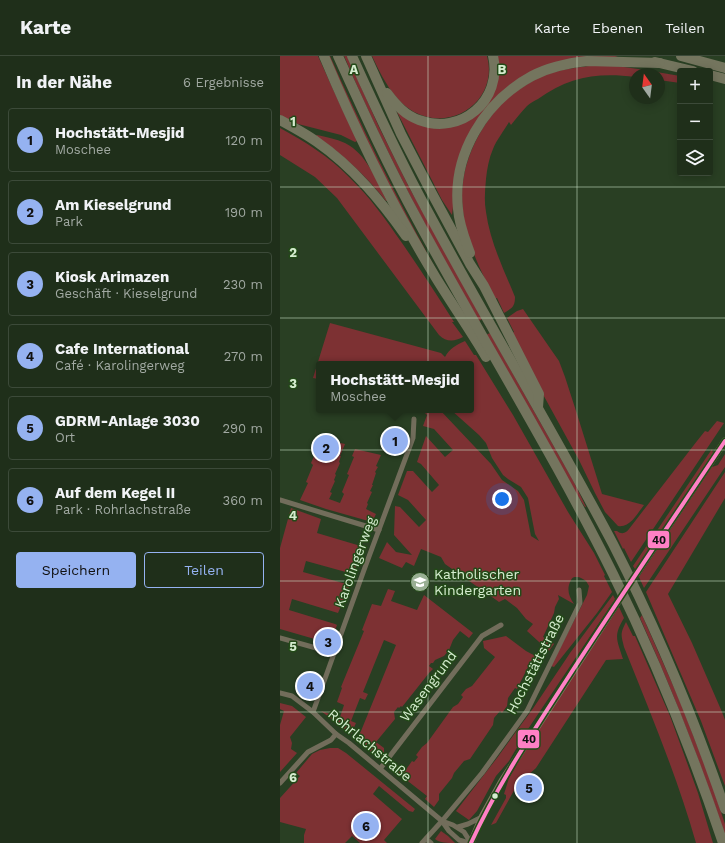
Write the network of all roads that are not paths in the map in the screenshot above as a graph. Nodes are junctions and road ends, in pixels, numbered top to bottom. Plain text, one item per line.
1 (324, 56) edge
2 (338, 56) edge
3 (352, 56) edge
4 (366, 56) edge
5 (493, 56) edge
6 (634, 56) edge
7 (682, 56) edge
8 (660, 63) junction
9 (680, 68) edge
10 (725, 68) edge
11 (374, 76) junction
12 (713, 76) edge
13 (725, 79) edge
14 (280, 120) edge
15 (436, 278) junction
16 (484, 286) junction
17 (471, 326) junction
18 (538, 407) junction
19 (414, 419) dead end
20 (725, 441) edge
21 (280, 500) edge
22 (379, 530) junction
23 (637, 573) tunnel mouth
24 (579, 590) dead end
25 (617, 603) tunnel mouth
26 (500, 625) dead end
27 (280, 638) edge
28 (334, 653) junction
29 (280, 693) edge
30 (313, 712) junction
31 (336, 734) junction
32 (380, 769) junction
33 (280, 783) edge
34 (725, 809) edge
35 (482, 817) junction
36 (442, 821) junction
37 (458, 827) junction
38 (424, 841) edge
39 (431, 843) edge
40 (470, 843) edge
41 (723, 843) edge

1 - 15 highway
2 - 17 highway
3 - 18 highway
4 - 11 highway
5 - 11 highway
6 - 8 highway
7 - 10 highway
8 - 9 highway
8 - 16 highway
11 - 16 highway
12 - 13 highway
14 - 15 highway
15 - 17 highway
16 - 18 highway
17 - 41 highway
18 - 34 highway
19 - 22 street, Karolingerweg
20 - 23 main road
21 - 22 street
22 - 28 street, Karolingerweg
24 - 36 street, Hochstättstraße
25 - 35 main road
26 - 32 street, Wasengrund
27 - 28 street
28 - 30 street, Karolingerweg
29 - 30 street, Rohrlachstraße
30 - 31 street, Rohrlachstraße
31 - 32 street, Rohrlachstraße
31 - 33 street
32 - 36 street, Rohrlachstraße
35 - 37 street
35 - 40 main road
36 - 37 street, Rohrlachstraße
36 - 38 street, Hochstättstraße
36 - 40 street, Rohrlachstraße
37 - 40 street
38 - 39 street

